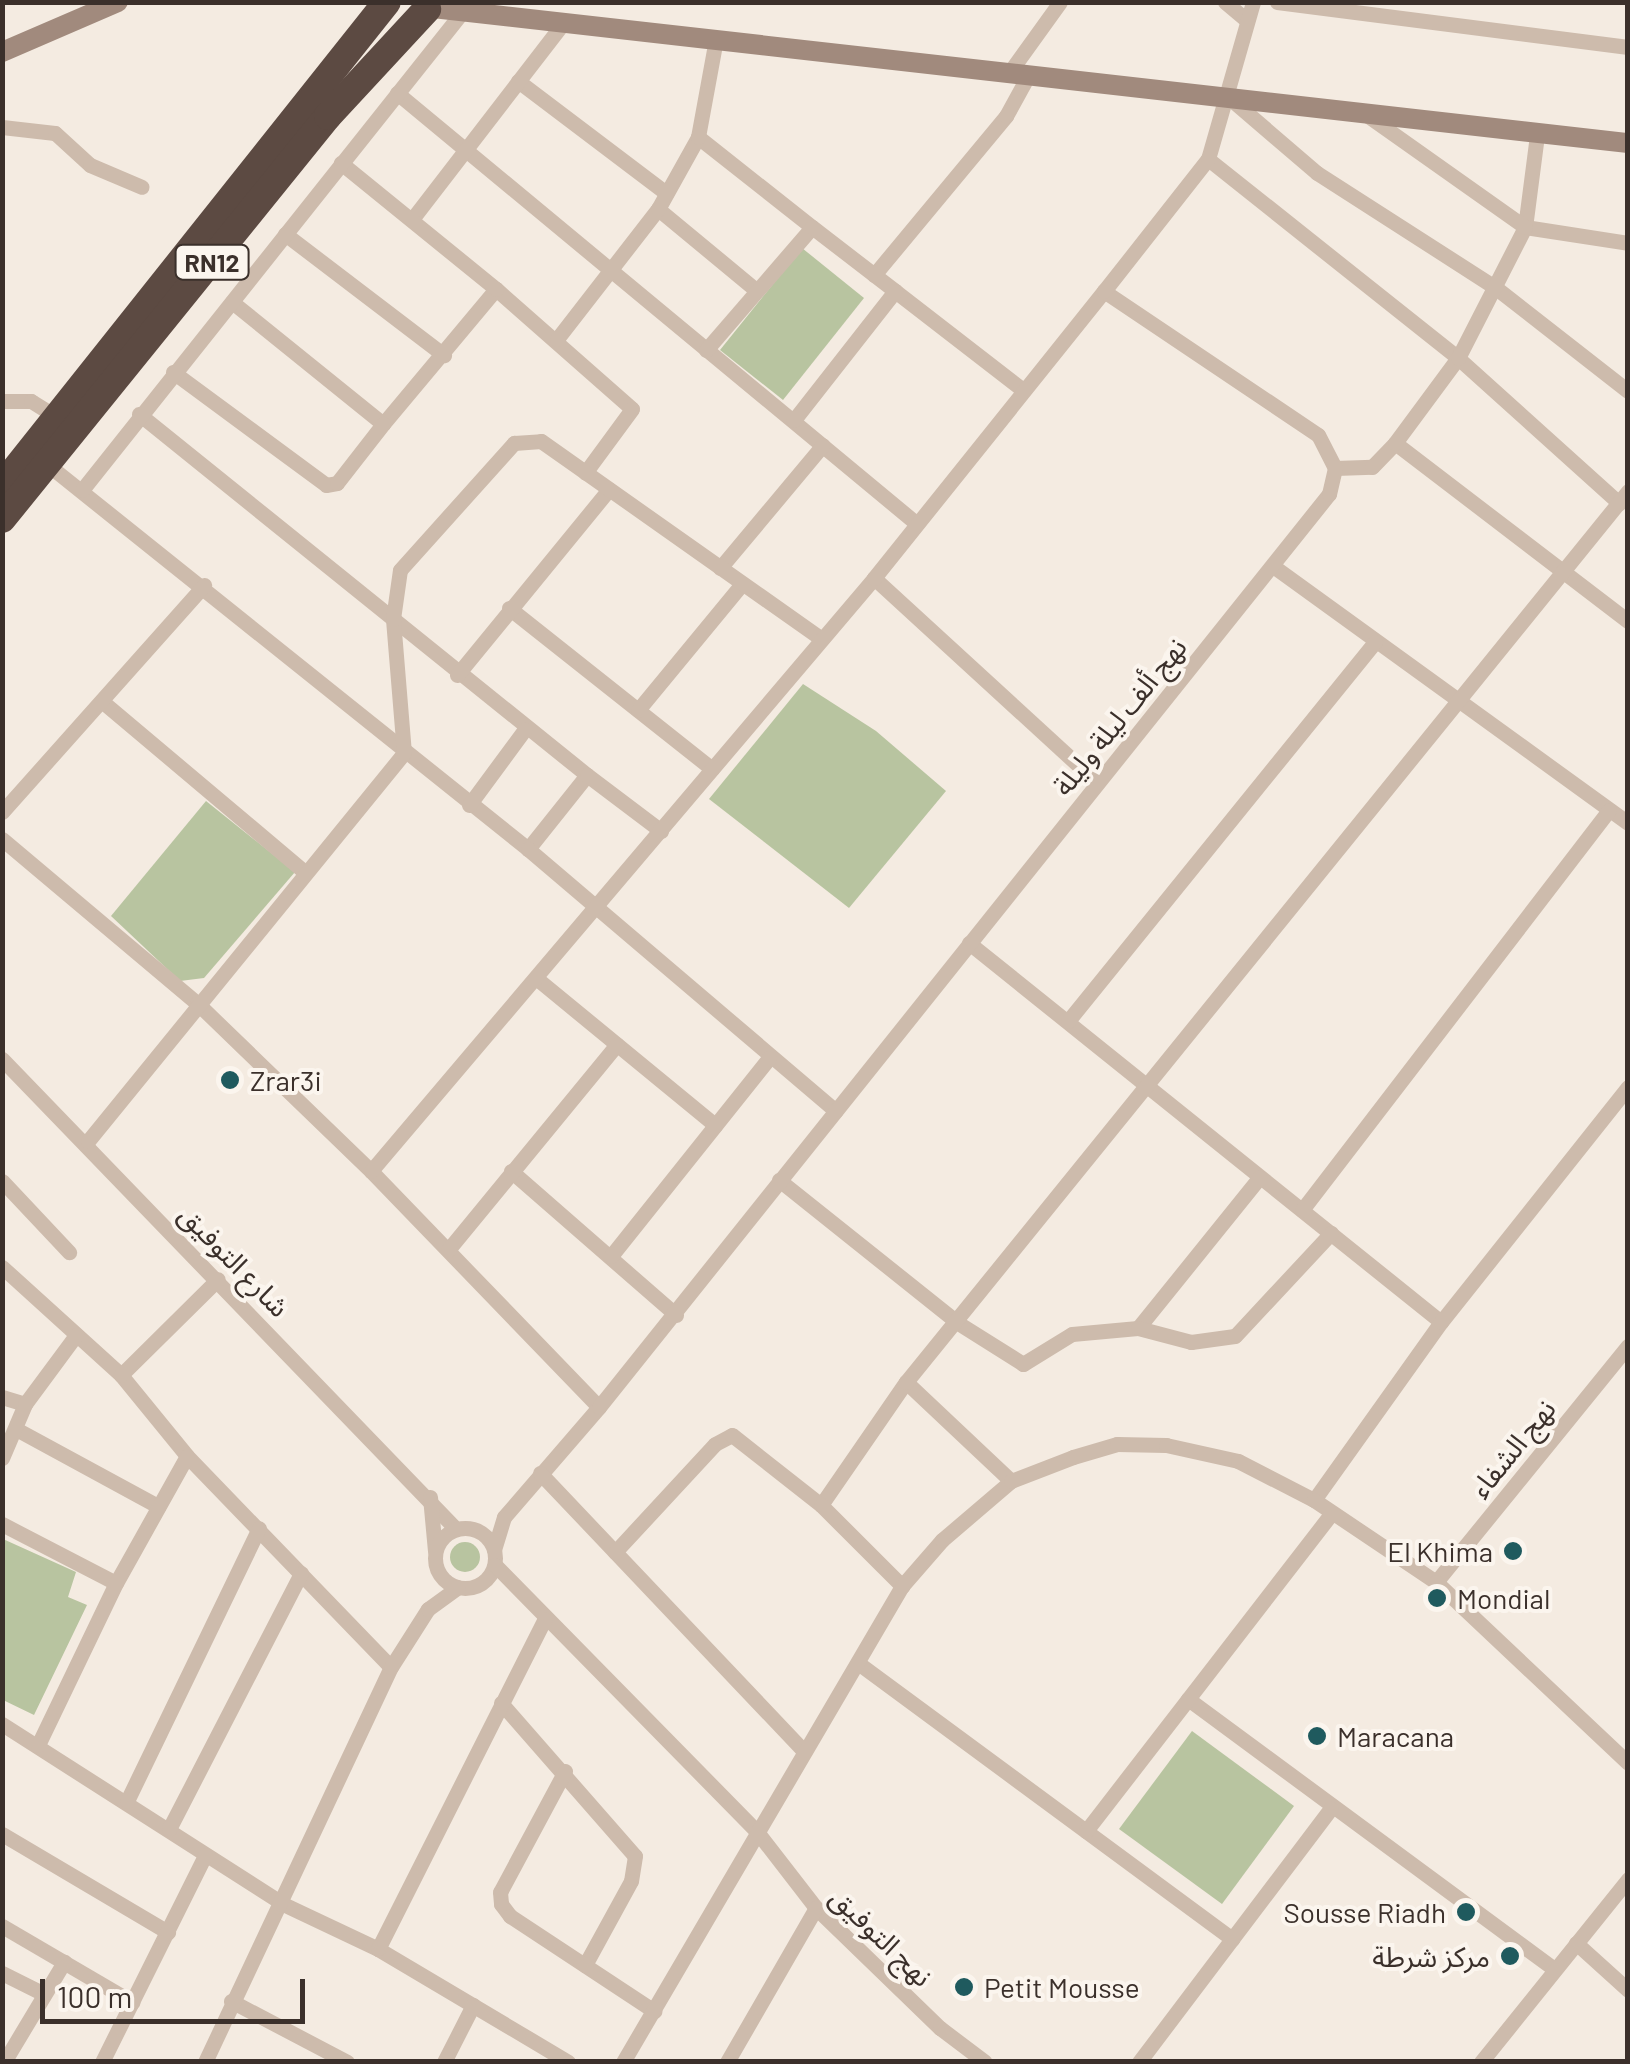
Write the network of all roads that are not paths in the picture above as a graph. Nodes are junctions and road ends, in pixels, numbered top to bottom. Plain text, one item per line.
1 (118, 2) edge
2 (387, 2) edge
3 (485, 2) edge
4 (1060, 2) edge
5 (1226, 2) edge
6 (1252, 2) edge
7 (1277, 2) edge
8 (434, 7) edge
9 (510, 14) junction
10 (1245, 19) junction
11 (564, 22) junction
12 (716, 39) junction
13 (1628, 47) edge
14 (2, 52) edge
15 (1019, 74) junction
16 (518, 81) junction
17 (397, 92) junction
18 (1223, 92) junction
19 (1368, 116) junction
20 (4, 132) edge
21 (1537, 135) junction
22 (698, 137) junction
23 (1628, 143) edge
24 (464, 148) junction
25 (1208, 158) junction
26 (341, 163) junction
27 (142, 188) dead end
28 (666, 193) junction
29 (658, 210) junction
30 (414, 218) junction
31 (1525, 226) junction
32 (812, 227) junction
33 (285, 234) junction
34 (1628, 243) edge
35 (610, 268) junction
36 (874, 274) junction
37 (1496, 288) junction
38 (496, 289) junction
39 (756, 290) junction
40 (895, 290) junction
41 (1104, 291) junction
42 (232, 302) junction
43 (557, 339) junction
44 (706, 350) junction
45 (444, 355) junction
46 (1458, 358) junction
47 (173, 372) junction
48 (1022, 390) junction
49 (1628, 391) edge
50 (2, 401) edge
51 (140, 414) junction
52 (58, 418) junction
53 (794, 420) junction
54 (383, 424) junction
55 (1395, 443) junction
56 (824, 445) junction
57 (47, 464) junction
58 (1335, 468) junction
59 (585, 473) junction
60 (2, 486) edge
61 (609, 489) junction
62 (82, 490) junction
63 (1623, 497) edge
64 (2, 519) edge
65 (917, 524) junction
66 (1273, 566) junction
67 (720, 568) junction
68 (1562, 577) junction
69 (874, 578) junction
70 (204, 584) junction
71 (742, 584) junction
72 (508, 608) junction
73 (393, 618) junction
74 (1628, 621) edge
75 (820, 638) junction
76 (1376, 642) junction
77 (458, 675) junction
78 (1458, 699) junction
79 (104, 703) junction
80 (638, 710) junction
81 (525, 730) junction
82 (404, 754) junction
83 (712, 769) junction
84 (587, 775) junction
85 (1097, 782) junction
86 (469, 805) junction
87 (1609, 810) junction
88 (2, 812) edge
89 (1628, 823) edge
90 (661, 831) junction
91 (2, 838) edge
92 (528, 850) junction
93 (305, 872) junction
94 (596, 910) junction
95 (969, 943) junction
96 (536, 978) junction
97 (196, 1003) junction
98 (1068, 1021) junction
99 (617, 1044) junction
100 (769, 1058) junction
101 (2, 1059) edge
102 (1628, 1087) edge
103 (1150, 1089) junction
104 (836, 1112) junction
105 (716, 1125) junction
106 (88, 1141) junction
107 (371, 1171) junction
108 (511, 1171) junction
109 (1259, 1178) junction
110 (779, 1180) junction
111 (2, 1181) edge
112 (1302, 1210) junction
113 (1331, 1234) junction
114 (448, 1250) junction
115 (70, 1252) dead end
116 (611, 1256) junction
117 (2, 1267) edge
118 (218, 1279) junction
119 (676, 1315) junction
120 (1441, 1322) junction
121 (958, 1323) junction
122 (1138, 1328) junction
123 (76, 1335) junction
124 (1628, 1346) edge
125 (121, 1375) junction
126 (906, 1382) junction
127 (2, 1397) edge
128 (25, 1404) junction
129 (599, 1407) junction
130 (16, 1429) junction
131 (187, 1456) junction
132 (2, 1458) edge
133 (540, 1473) junction
134 (1011, 1481) junction
135 (430, 1497) junction
136 (1314, 1500) junction
137 (821, 1505) junction
138 (158, 1506) junction
139 (1332, 1513) junction
140 (504, 1517) junction
141 (2, 1524) edge
142 (259, 1528) junction
143 (464, 1529) junction
144 (615, 1552) junction
145 (494, 1557) junction
146 (436, 1559) junction
147 (300, 1573) junction
148 (116, 1582) junction
149 (1436, 1582) junction
150 (902, 1586) junction
151 (466, 1587) junction
152 (516, 1592) junction
153 (428, 1609) junction
154 (544, 1620) junction
155 (858, 1662) junction
156 (391, 1667) junction
157 (1188, 1699) junction
158 (501, 1703) junction
159 (2, 1724) edge
160 (38, 1745) junction
161 (802, 1750) junction
162 (1628, 1763) edge
163 (565, 1771) junction
164 (126, 1801) junction
165 (1331, 1808) junction
166 (168, 1829) junction
167 (1086, 1832) junction
168 (758, 1833) junction
169 (2, 1834) edge
170 (205, 1855) junction
171 (1628, 1879) edge
172 (283, 1904) junction
173 (816, 1908) junction
174 (2, 1926) edge
175 (168, 1932) junction
176 (1232, 1939) junction
177 (1576, 1943) junction
178 (378, 1949) junction
179 (64, 1962) junction
180 (585, 1965) junction
181 (1554, 1969) junction
182 (2, 1973) edge
183 (1628, 1990) edge
184 (44, 1994) junction
185 (231, 2000) junction
186 (132, 2002) junction
187 (473, 2005) junction
188 (654, 2011) junction
189 (4, 2062) edge
190 (102, 2062) edge
191 (205, 2062) edge
192 (346, 2062) edge
193 (444, 2062) edge
194 (568, 2062) edge
195 (623, 2062) edge
196 (726, 2062) edge
197 (986, 2062) edge
198 (1139, 2062) edge
199 (1481, 2062) edge

1 - 14 street
2 - 52 highway, RN12
3 - 9 street
4 - 15 street
5 - 10 street
6 - 10 street
7 - 13 street
8 - 9 street
8 - 17 street
8 - 57 highway, RN12
9 - 11 street
10 - 18 street
11 - 12 street
11 - 16 street
12 - 15 street
12 - 22 street
15 - 18 street
15 - 36 street
16 - 24 street
16 - 28 street
17 - 24 street
17 - 26 street
18 - 19 street
18 - 25 street
18 - 37 street
19 - 21 street
19 - 31 street
20 - 27 street
21 - 23 street
21 - 31 street
22 - 28 street
22 - 32 street
24 - 30 street
24 - 35 street
25 - 41 street
25 - 46 street
26 - 30 street
26 - 33 street
28 - 29 street
29 - 35 street
29 - 39 street
30 - 38 street
31 - 34 street
31 - 37 street
32 - 36 street
32 - 39 street
33 - 42 street
33 - 45 street
35 - 43 street
35 - 44 street
36 - 40 street
37 - 46 street
37 - 49 street
38 - 43 street
38 - 45 street
39 - 44 street
40 - 48 street
40 - 53 street
41 - 48 street
41 - 58 street
42 - 47 street
42 - 54 street
43 - 59 street
44 - 53 street
45 - 54 street
46 - 55 street
46 - 63 street
47 - 51 street
47 - 54 street
48 - 65 street
50 - 52 street
51 - 62 street
51 - 73 street
52 - 60 highway, RN12
53 - 56 street
55 - 58 street
55 - 68 street
56 - 65 street
56 - 67 street
57 - 62 street
57 - 64 highway, RN12
58 - 66 street, نهج ألف ليلة وليلة
59 - 61 street
59 - 73 street
61 - 67 street
61 - 72 street
62 - 70 street
63 - 68 street
65 - 69 street
66 - 76 street
66 - 85 street, نهج ألف ليلة وليلة
67 - 71 street
68 - 74 street
68 - 78 street
69 - 75 street
69 - 85 street
70 - 79 street
70 - 82 street
71 - 75 street
71 - 80 street
72 - 77 street
72 - 80 street
73 - 77 street
73 - 82 street
75 - 83 street
76 - 78 street
76 - 98 street
77 - 81 street
78 - 87 street
78 - 103 street
79 - 88 street
79 - 93 street
80 - 83 street
81 - 84 street
81 - 86 street
82 - 86 street
82 - 93 street
83 - 90 street
84 - 90 street
84 - 92 street
85 - 95 street, نهج ألف ليلة وليلة
86 - 92 street
87 - 89 street
87 - 112 street
90 - 94 street
91 - 97 street
92 - 94 street
93 - 97 street
94 - 96 street
94 - 100 street
95 - 98 street
95 - 104 street, نهج ألف ليلة وليلة
96 - 99 street
96 - 107 street
97 - 106 street
97 - 107 street
98 - 103 street
99 - 105 street
99 - 108 street
100 - 104 street
100 - 105 street
101 - 106 street, شارع التوفيق
102 - 120 street
103 - 109 street
103 - 121 street
104 - 110 street, نهج ألف ليلة وليلة
105 - 116 street
106 - 118 street, شارع التوفيق
107 - 114 street
108 - 114 street
108 - 116 street
109 - 112 street
109 - 122 street
110 - 119 street, نهج ألف ليلة وليلة
110 - 121 street
111 - 115 street
112 - 113 street
113 - 120 street
113 - 122 street
114 - 129 street
116 - 119 street
117 - 123 street
118 - 125 street
118 - 135 street, شارع التوفيق
119 - 129 street, نهج ألف ليلة وليلة
120 - 136 street
121 - 122 street
121 - 126 street
123 - 125 street
123 - 128 street
124 - 149 street, نهج الشفاء
125 - 131 street
126 - 134 street
126 - 137 street
127 - 128 street
128 - 130 street
129 - 133 street, نهج ألف ليلة وليلة
130 - 132 street
130 - 138 street
131 - 138 street
131 - 142 street
133 - 140 street, نهج ألف ليلة وليلة
133 - 144 street
134 - 136 street
134 - 150 street
135 - 143 street, شارع التوفيق
135 - 146 street
136 - 139 street
137 - 144 street
137 - 150 street
138 - 148 street
139 - 149 street
139 - 157 street
140 - 143 street
140 - 145 street
141 - 148 street
142 - 147 street
142 - 164 street
143 - 145 street, شارع التوفيق
143 - 146 street
144 - 161 street
145 - 151 street
145 - 152 street
146 - 151 street
146 - 153 street
147 - 156 street
147 - 166 street
148 - 160 street
149 - 162 street
150 - 155 street
151 - 152 street
151 - 153 street
152 - 154 street
153 - 156 street
154 - 158 street
154 - 168 street
155 - 161 street
155 - 167 street
156 - 172 street
157 - 165 street
157 - 167 street
158 - 163 street
158 - 178 street
159 - 160 street
160 - 164 street
161 - 168 street
163 - 180 street
163 - 180 street
164 - 166 street
165 - 176 street
165 - 181 street
166 - 170 street
167 - 176 street
168 - 173 street, نهج التوفيق
168 - 188 street
169 - 175 street
170 - 172 street
170 - 175 street
171 - 177 street
172 - 178 street
172 - 185 street
173 - 196 street
173 - 197 street, نهج التوفيق
174 - 179 street
175 - 186 street
176 - 198 street
177 - 181 street
177 - 183 street
178 - 187 street
179 - 184 street
179 - 186 street
180 - 188 street
181 - 199 street
182 - 184 street
184 - 189 street
185 - 191 street
185 - 192 street
186 - 190 street
187 - 193 street
187 - 194 street
188 - 195 street

